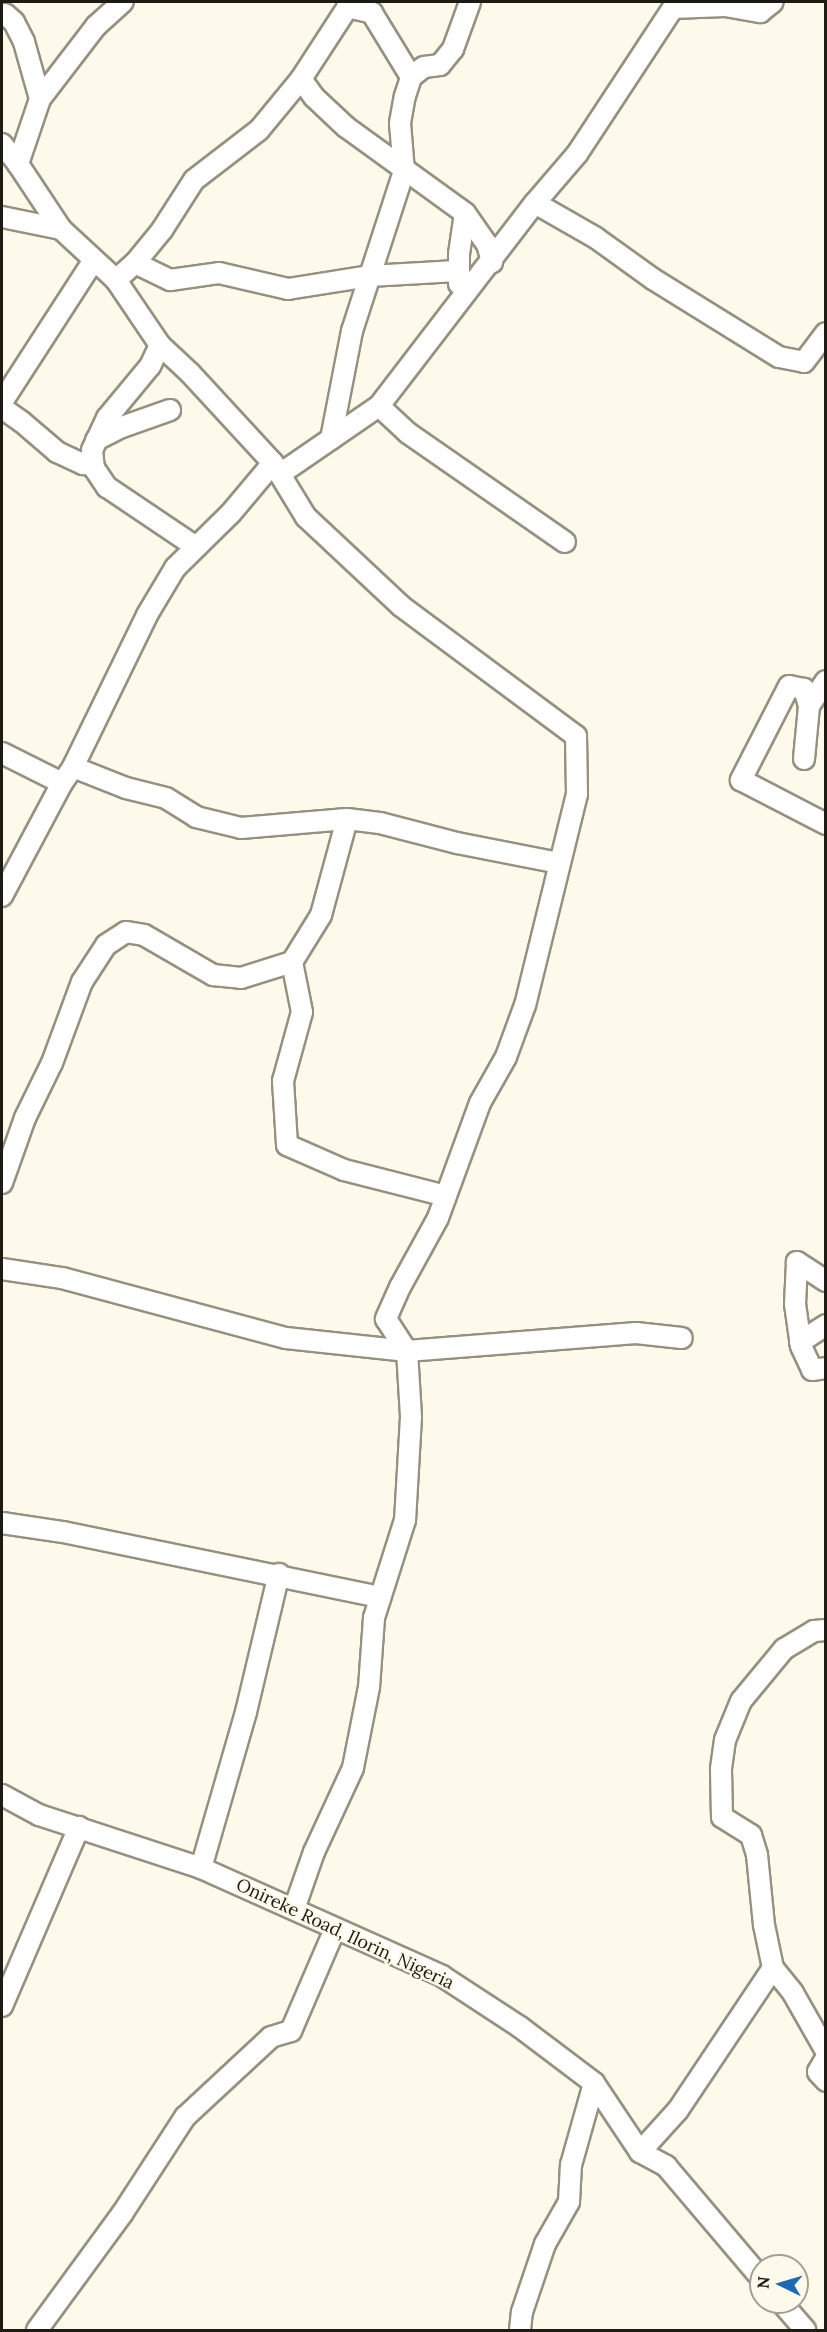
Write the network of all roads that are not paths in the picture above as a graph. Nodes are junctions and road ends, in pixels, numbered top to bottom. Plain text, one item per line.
1 (123, 2) edge
2 (470, 2) edge
3 (773, 2) edge
4 (344, 3) edge
5 (669, 5) edge
6 (7, 12) edge
7 (411, 77) junction
8 (302, 79) junction
9 (40, 99) junction
10 (2, 144) edge
11 (18, 164) junction
12 (404, 171) junction
13 (535, 203) junction
14 (465, 213) junction
15 (2, 217) edge
16 (61, 229) junction
17 (94, 260) junction
18 (492, 262) junction
19 (135, 263) junction
20 (458, 271) junction
21 (369, 276) junction
22 (116, 280) junction
23 (462, 297) junction
24 (825, 333) edge
25 (160, 345) junction
26 (2, 402) edge
27 (379, 406) junction
28 (2, 408) edge
29 (170, 410) dead end
30 (331, 439) junction
31 (96, 440) junction
32 (93, 461) junction
33 (277, 469) junction
34 (565, 542) dead end
35 (196, 547) junction
36 (825, 681) edge
37 (809, 706) junction
38 (2, 753) edge
39 (804, 759) dead end
40 (73, 767) junction
41 (62, 783) junction
42 (347, 819) junction
43 (825, 824) edge
44 (558, 863) junction
45 (2, 896) edge
46 (292, 962) junction
47 (2, 1183) edge
48 (446, 1196) junction
49 (2, 1269) edge
50 (825, 1281) edge
51 (825, 1325) edge
52 (682, 1338) dead end
53 (800, 1342) junction
54 (407, 1351) junction
55 (825, 1368) edge
56 (2, 1523) edge
57 (279, 1574) junction
58 (380, 1597) junction
59 (825, 1630) edge
60 (2, 1795) edge
61 (80, 1827) junction
62 (201, 1868) junction
63 (294, 1909) junction
64 (335, 1929) junction
65 (773, 1968) junction
66 (2, 2006) edge
67 (825, 2051) edge
68 (825, 2058) edge
69 (825, 2081) edge
70 (594, 2083) junction
71 (640, 2152) junction
72 (749, 2264) edge
73 (791, 2314) edge
74 (37, 2331) edge
75 (520, 2331) edge
76 (805, 2331) edge

1 - 9 street
2 - 7 street
3 - 5 street
4 - 7 street
4 - 8 street
5 - 13 street
6 - 9 street
7 - 12 street
8 - 12 street
8 - 19 street
9 - 11 street
10 - 11 street
11 - 16 street
12 - 14 street
12 - 21 street
13 - 18 street
13 - 24 street
14 - 18 street
14 - 20 street
15 - 16 street
16 - 17 street
17 - 22 street
17 - 26 street
18 - 23 street
19 - 21 street
19 - 22 street
20 - 21 street
20 - 23 street
21 - 30 street
22 - 25 street
23 - 27 street
25 - 31 street
25 - 33 street
27 - 30 street
27 - 34 street
28 - 32 street
29 - 31 street
30 - 33 street
31 - 32 street
32 - 35 street
33 - 35 street
33 - 44 street
35 - 40 street
36 - 37 street
37 - 39 street
37 - 43 street
38 - 41 street
40 - 41 street
40 - 42 street
41 - 45 street
42 - 44 street
42 - 46 street
44 - 48 street
46 - 47 street
46 - 48 street
48 - 54 street
49 - 54 street
50 - 53 street
51 - 53 street
52 - 54 street
53 - 55 street
54 - 58 street
56 - 57 street
57 - 58 street
57 - 62 street
58 - 63 street
59 - 65 street
60 - 61 street, Onireke Road, Ilorin, Nigeria
61 - 62 street, Onireke Road, Ilorin, Nigeria
61 - 66 street
62 - 63 street, Onireke Road, Ilorin, Nigeria
63 - 64 street, Onireke Road, Ilorin, Nigeria
64 - 70 street, Onireke Road, Ilorin, Nigeria
64 - 74 street
65 - 67 street
65 - 71 street
68 - 69 street
70 - 71 street, Onireke Road, Ilorin, Nigeria
70 - 75 street
71 - 72 street, Onireke Road, Ilorin, Nigeria
73 - 76 street

